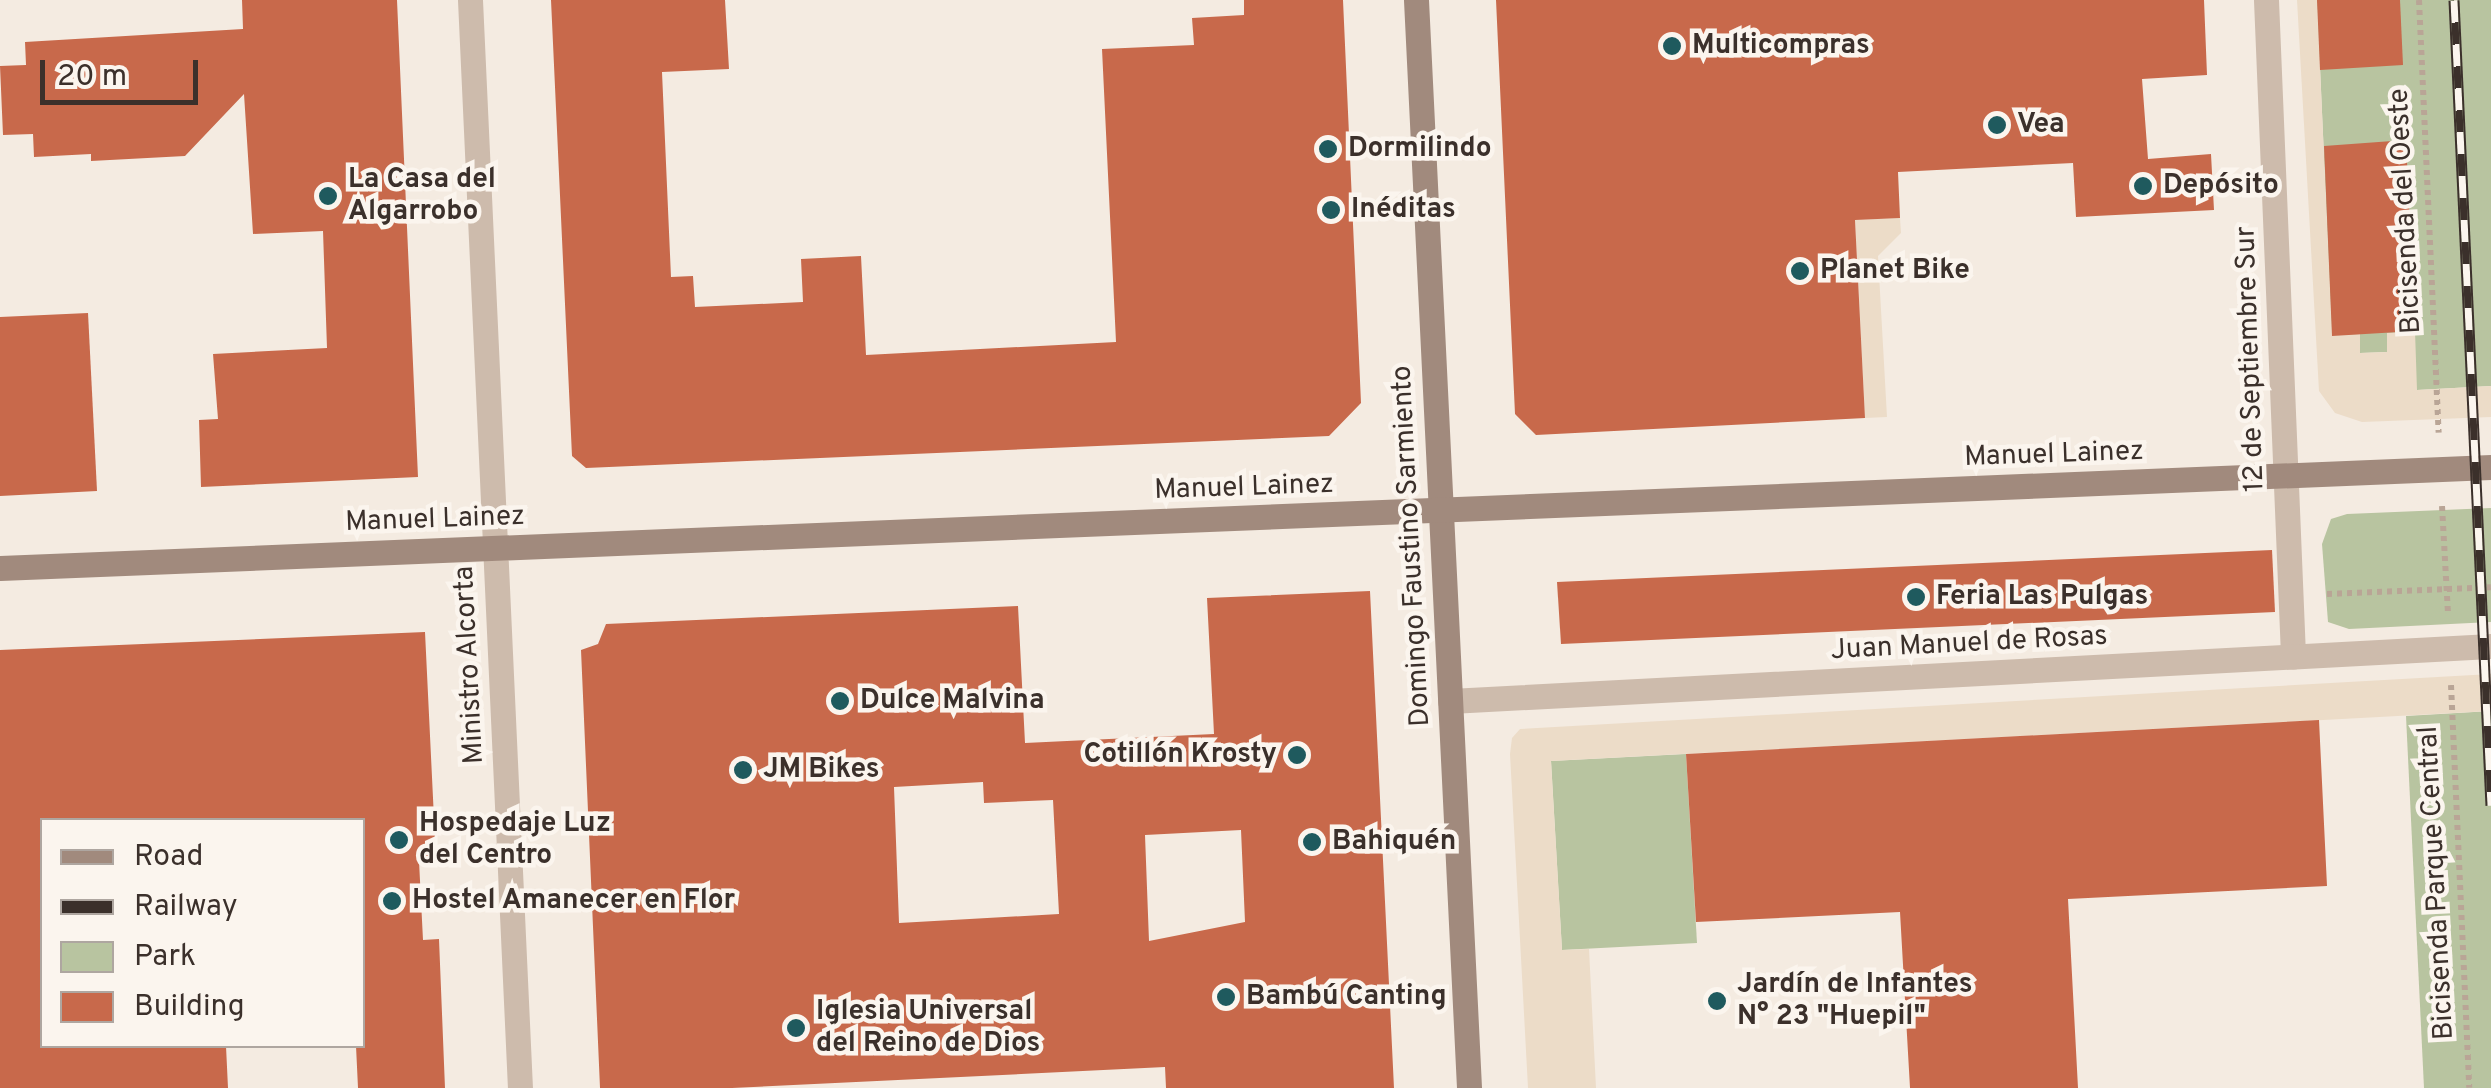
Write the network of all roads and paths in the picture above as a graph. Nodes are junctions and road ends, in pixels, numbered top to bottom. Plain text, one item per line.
1 (470, 0) edge
2 (1416, 0) edge
3 (2266, 0) edge
4 (2419, 0) edge
5 (2438, 420) dead end
6 (2491, 467) edge
7 (2286, 476) junction
8 (1440, 510) junction
9 (2442, 510) dead end
10 (495, 548) junction
11 (0, 568) edge
12 (2491, 587) edge
13 (2446, 589) junction
14 (2324, 594) dead end
15 (2448, 624) dead end
16 (2491, 646) edge
17 (2294, 656) junction
18 (2450, 676) dead end
19 (1450, 701) junction
20 (520, 1088) edge
21 (1470, 1088) edge
22 (2468, 1088) edge

1 - 10 street, Ministro Alcorta
2 - 8 street, Domingo Faustino Sarmiento
3 - 7 street, 12 de Septiembre Sur
4 - 5 path, Bicisenda del Oeste
6 - 7 street, Manuel Lainez
7 - 8 street, Manuel Lainez
7 - 17 street, 12 de Septiembre Sur
8 - 10 street, Manuel Lainez
8 - 19 street, Domingo Faustino Sarmiento
9 - 13 path
10 - 11 street, Manuel Lainez
10 - 20 street, Ministro Alcorta
12 - 13 path
13 - 14 path
13 - 15 path
16 - 17 street, Juan Manuel de Rosas
17 - 19 street, Juan Manuel de Rosas
18 - 22 path, Bicisenda Parque Central
19 - 21 street, Domingo Faustino Sarmiento

